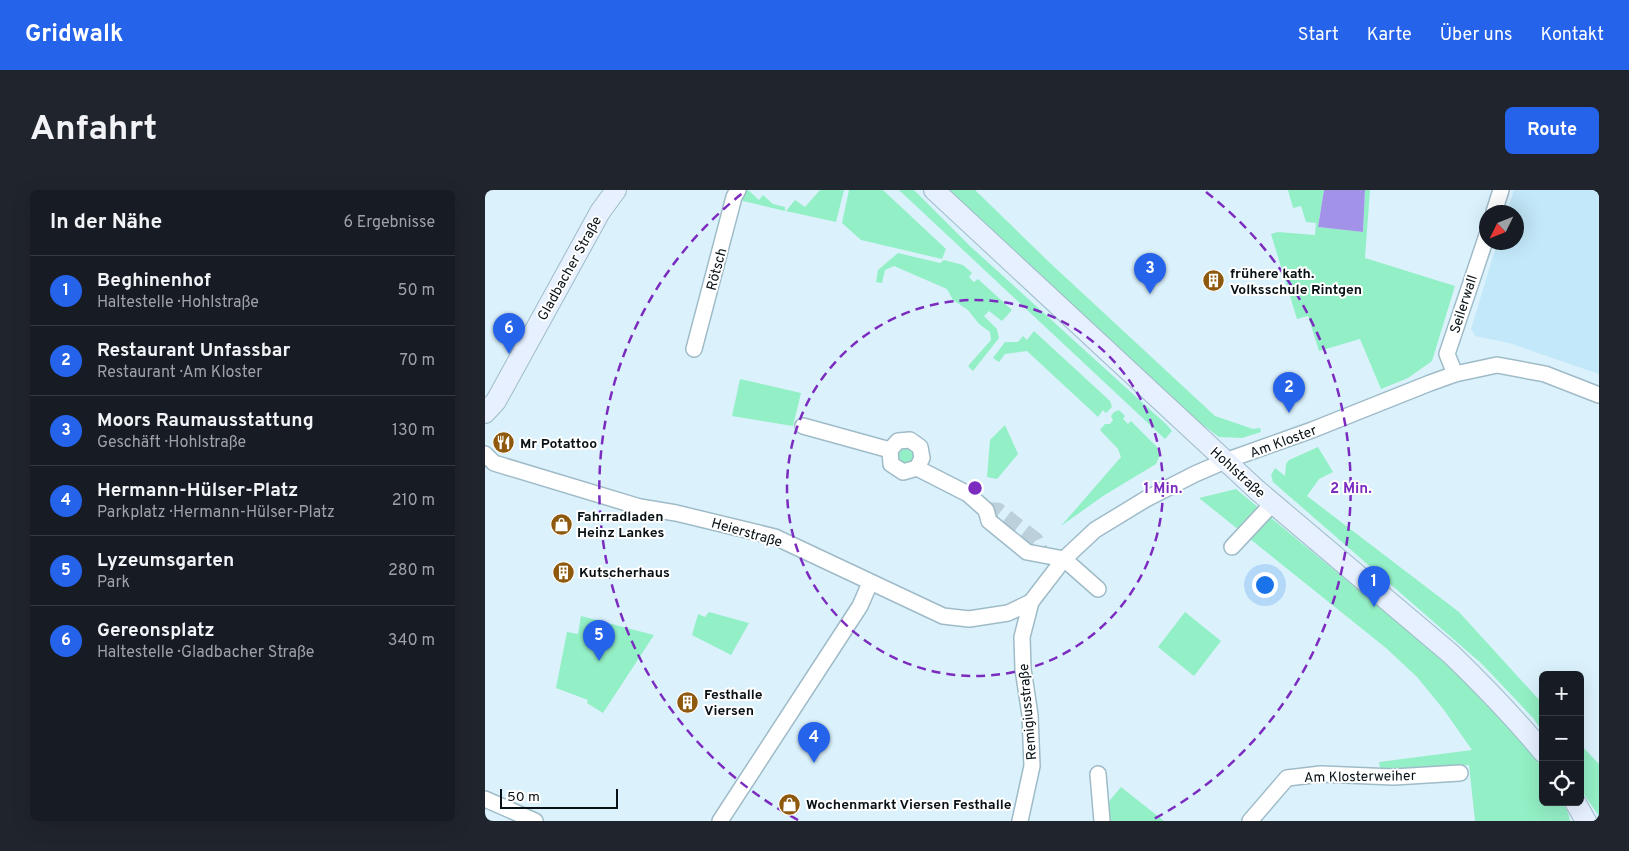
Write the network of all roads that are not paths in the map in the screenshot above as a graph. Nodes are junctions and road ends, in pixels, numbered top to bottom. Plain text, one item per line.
1 (616, 190) edge
2 (738, 190) edge
3 (934, 190) edge
4 (1501, 190) edge
5 (1496, 205) edge
6 (1482, 250) edge
7 (694, 349) dead end
8 (1455, 374) junction
9 (1599, 395) edge
10 (490, 407) edge
11 (803, 426) dead end
12 (890, 450) junction
13 (485, 454) edge
14 (1225, 461) junction
15 (917, 468) junction
16 (1273, 504) junction
17 (1232, 547) dead end
18 (1064, 559) junction
19 (870, 583) junction
20 (1098, 589) dead end
21 (1031, 602) junction
22 (1539, 747) edge
23 (1460, 772) dead end
24 (1098, 774) dead end
25 (485, 799) edge
26 (1577, 806) edge
27 (535, 821) edge
28 (720, 821) edge
29 (1020, 821) edge
30 (1102, 821) edge
31 (1250, 821) edge
32 (1586, 821) edge

1 - 10 main road, Gladbacher Straße
2 - 7 street, Rötsch
3 - 14 main road, Hohlstraße
4 - 5 street
6 - 8 street, Seilerwall
8 - 9 street, Am Kloster
8 - 14 street, Am Kloster
11 - 12 street
12 - 15 street
12 - 15 street
13 - 19 street, Heierstraße
14 - 16 main road, Hohlstraße
14 - 18 street, Am Kloster
15 - 18 street
16 - 17 street
16 - 22 main road, Hohlstraße
18 - 20 street
18 - 21 street, Am Kloster
19 - 21 street, Heierstraße
19 - 28 street
21 - 29 street, Remigiusstraße
23 - 31 street, Am Klosterweiher
24 - 30 street
25 - 27 street
26 - 32 main road

